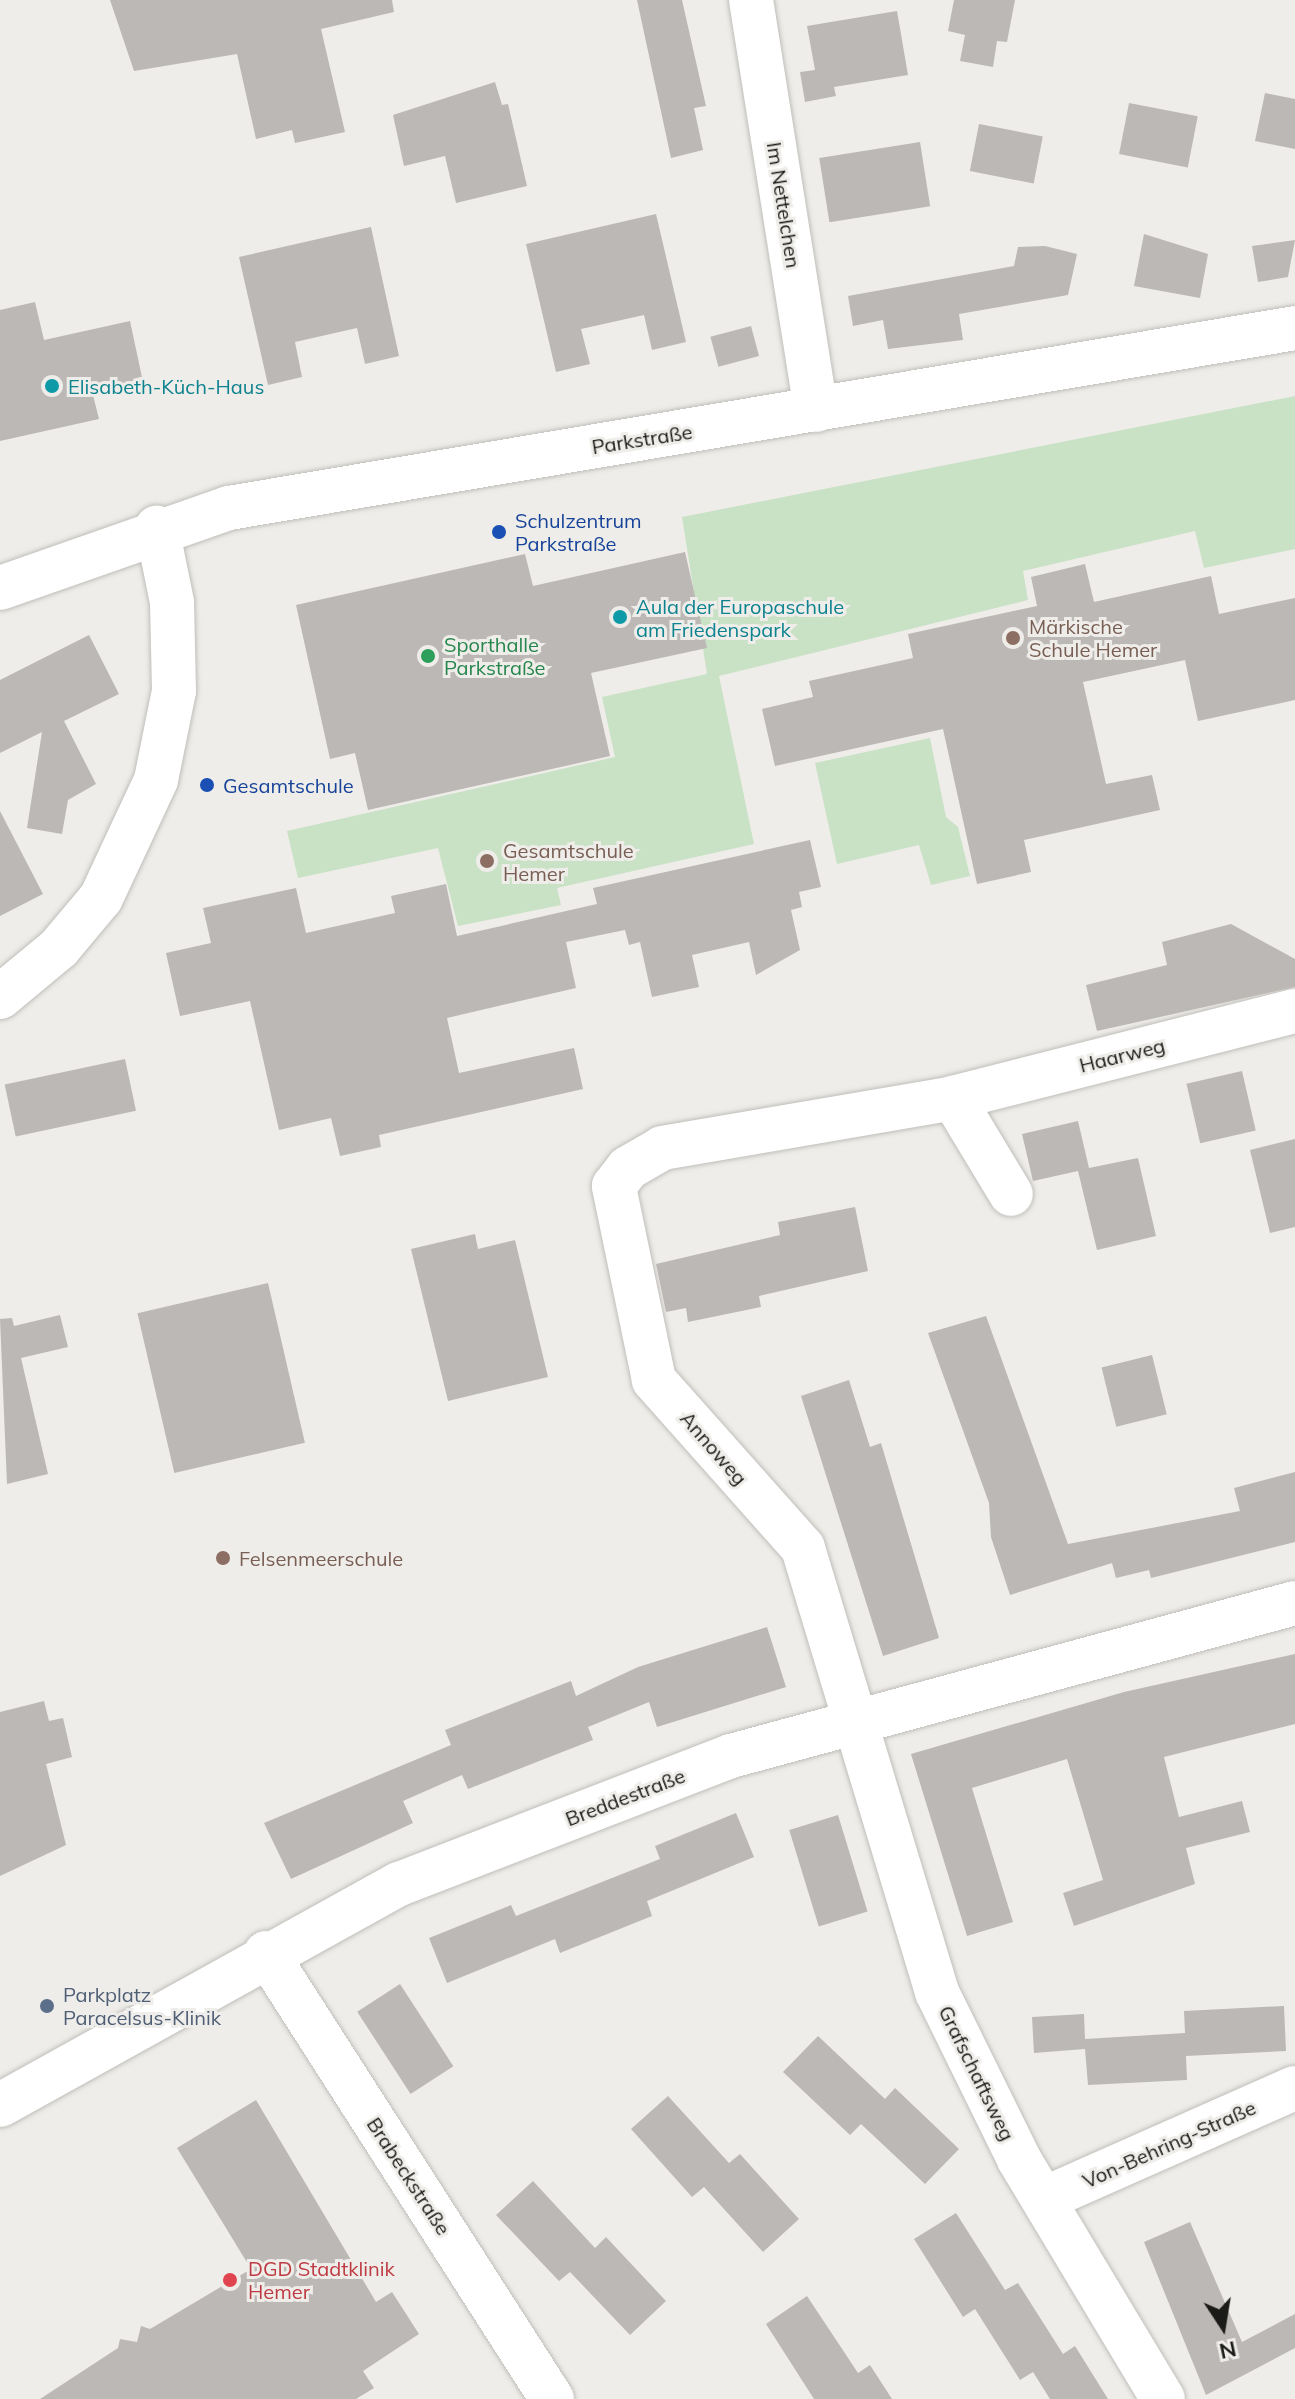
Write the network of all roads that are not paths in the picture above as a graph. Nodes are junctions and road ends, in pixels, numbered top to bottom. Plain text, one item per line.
1 (751, 0) edge
2 (1295, 328) edge
3 (816, 410) junction
4 (157, 528) junction
5 (0, 588) edge
6 (0, 997) edge
7 (1294, 1014) edge
8 (953, 1098) junction
9 (628, 1168) joint
10 (1011, 1194) dead end
11 (1295, 1603) edge
12 (855, 1718) junction
13 (266, 1953) junction
14 (1295, 2088) edge
15 (0, 2105) edge
16 (1044, 2199) junction
17 (552, 2399) edge
18 (1163, 2399) edge

1 - 3 street, Im Nettelchen
2 - 3 street, Parkstraße
3 - 4 street, Parkstraße
4 - 5 street, Parkstraße
4 - 6 street
7 - 8 street, Haarweg
8 - 9 street, Haarweg
8 - 10 street
9 - 12 street, Annoweg
11 - 12 street, Breddestraße
12 - 13 street, Breddestraße
12 - 16 street, Grafschaftsweg
13 - 15 street, Breddestraße
13 - 17 street, Brabeckstraße
14 - 16 street, Von-Behring-Straße
16 - 18 street, Grafschaftsweg

